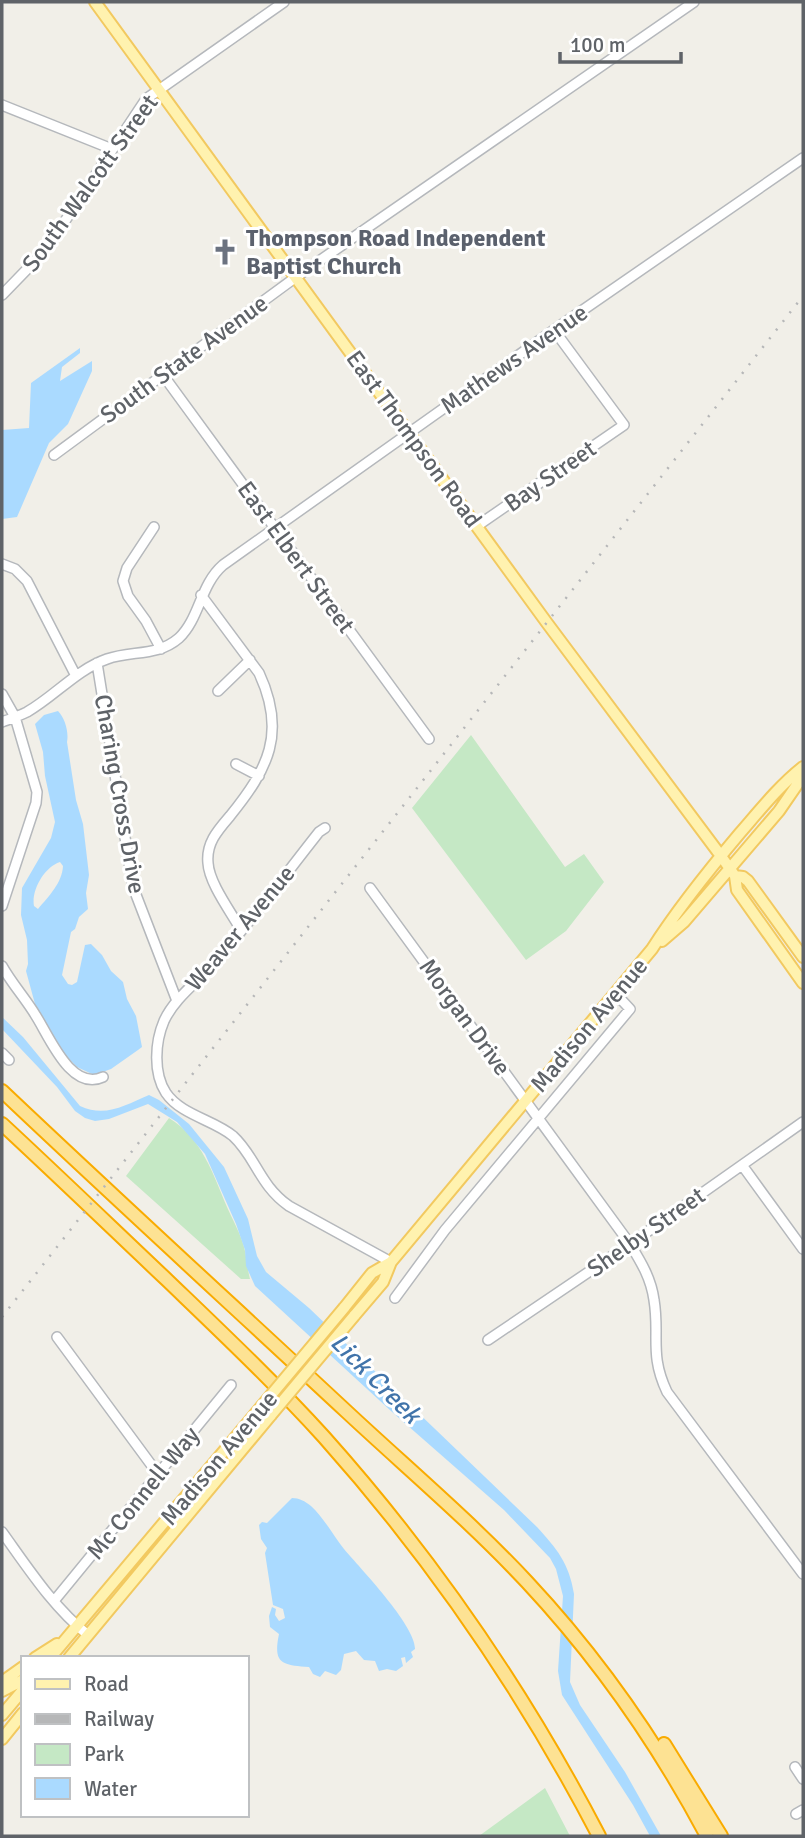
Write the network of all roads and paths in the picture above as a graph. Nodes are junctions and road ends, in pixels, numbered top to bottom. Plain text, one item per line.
1 (95, 2) edge
2 (284, 2) edge
3 (694, 2) edge
4 (159, 89) junction
5 (2, 105) edge
6 (112, 149) junction
7 (803, 158) edge
8 (296, 277) junction
9 (2, 295) edge
10 (554, 330) junction
11 (163, 374) junction
12 (409, 432) junction
13 (54, 455) dead end
14 (477, 526) junction
15 (154, 527) dead end
16 (276, 528) junction
17 (2, 564) edge
18 (201, 595) junction
19 (161, 649) junction
20 (250, 660) junction
21 (97, 663) junction
22 (76, 676) junction
23 (218, 691) dead end
24 (2, 694) edge
25 (15, 717) junction
26 (2, 722) edge
27 (429, 739) dead end
28 (236, 764) dead end
29 (803, 767) edge
30 (259, 776) junction
31 (803, 776) edge
32 (325, 828) dead end
33 (721, 856) junction
34 (732, 872) junction
35 (370, 888) dead end
36 (2, 906) edge
37 (242, 930) junction
38 (652, 949) junction
39 (803, 957) edge
40 (2, 966) edge
41 (803, 983) edge
42 (615, 993) junction
43 (177, 1001) junction
44 (103, 1077) dead end
45 (2, 1091) edge
46 (526, 1101) junction
47 (539, 1118) junction
48 (803, 1122) edge
49 (2, 1124) edge
50 (742, 1165) junction
51 (630, 1244) junction
52 (803, 1249) edge
53 (391, 1262) junction
54 (395, 1298) dead end
55 (57, 1337) dead end
56 (488, 1339) dead end
57 (231, 1385) dead end
58 (158, 1474) junction
59 (2, 1532) edge
60 (803, 1574) edge
61 (54, 1601) junction
62 (78, 1626) junction
63 (88, 1635) junction
64 (66, 1639) junction
65 (38, 1656) edge
66 (52, 1656) edge
67 (69, 1656) edge
68 (21, 1668) edge
69 (21, 1681) edge
70 (2, 1682) edge
71 (2, 1691) edge
72 (21, 1692) edge
73 (625, 1701) junction
74 (3, 1708) edge
75 (21, 1715) edge
76 (2, 1739) edge
77 (795, 1768) dead end
78 (803, 1779) edge
79 (599, 1836) edge
80 (707, 1836) edge
81 (721, 1836) edge

1 - 4 main road, East Thompson Road
2 - 4 street, South Walcott Street
3 - 8 street, South State Avenue
4 - 6 street, South Walcott Street
4 - 8 main road, East Thompson Road
5 - 6 street
6 - 9 street, South Walcott Street
7 - 10 street, Mathews Avenue
8 - 11 street, South State Avenue
8 - 12 main road, East Thompson Road
10 - 12 street, Mathews Avenue
10 - 14 street, Bay Street
11 - 13 street, South State Avenue
11 - 16 street, East Elbert Street
12 - 14 main road, East Thompson Road
12 - 16 street, Mathews Avenue
14 - 33 main road, East Thompson Road
15 - 19 street
16 - 18 street, Mathews Avenue
16 - 27 street, East Elbert Street
17 - 22 street
18 - 19 street, Mathews Avenue
18 - 20 street
19 - 21 street
20 - 23 street
20 - 30 street
21 - 22 street
21 - 43 street, Charing Cross Drive
22 - 25 street
24 - 25 street
25 - 26 street
25 - 36 street
28 - 30 street
29 - 33 main road, Madison Avenue
30 - 37 street
31 - 34 main road, Madison Avenue
32 - 37 street, Weaver Avenue
33 - 34 main road, East Thompson Road
33 - 38 main road, Madison Avenue
34 - 38 main road, Madison Avenue
34 - 39 main road, East Thompson Road
34 - 41 main road, East Thompson Road
35 - 46 street, Morgan Drive
37 - 43 street, Weaver Avenue
38 - 42 main road, Madison Avenue
40 - 44 street
42 - 46 main road, Madison Avenue
42 - 47 street, Madison Avenue
43 - 53 street, Weaver Avenue
45 - 73 highway
46 - 47 street, Morgan Drive
46 - 53 main road, Madison Avenue
47 - 51 street, Morgan Drive
47 - 54 street, Madison Avenue
48 - 50 street, Shelby Street
49 - 79 highway
50 - 51 street, Shelby Street
50 - 52 street
51 - 56 street, Shelby Street
51 - 60 street, Morgan Drive
53 - 62 main road, Madison Avenue, bridge
53 - 63 main road, Madison Avenue, bridge
55 - 58 street
57 - 58 street, Mc Connell Way
58 - 61 street, Mc Connell Way
59 - 61 street
61 - 62 street
62 - 63 street
62 - 64 main road, Madison Avenue
63 - 67 main road, Madison Avenue
64 - 65 main road
64 - 66 main road, Madison Avenue
68 - 70 main road
69 - 71 main road
72 - 74 main road
73 - 80 highway
73 - 81 highway
75 - 76 main road
77 - 78 street

